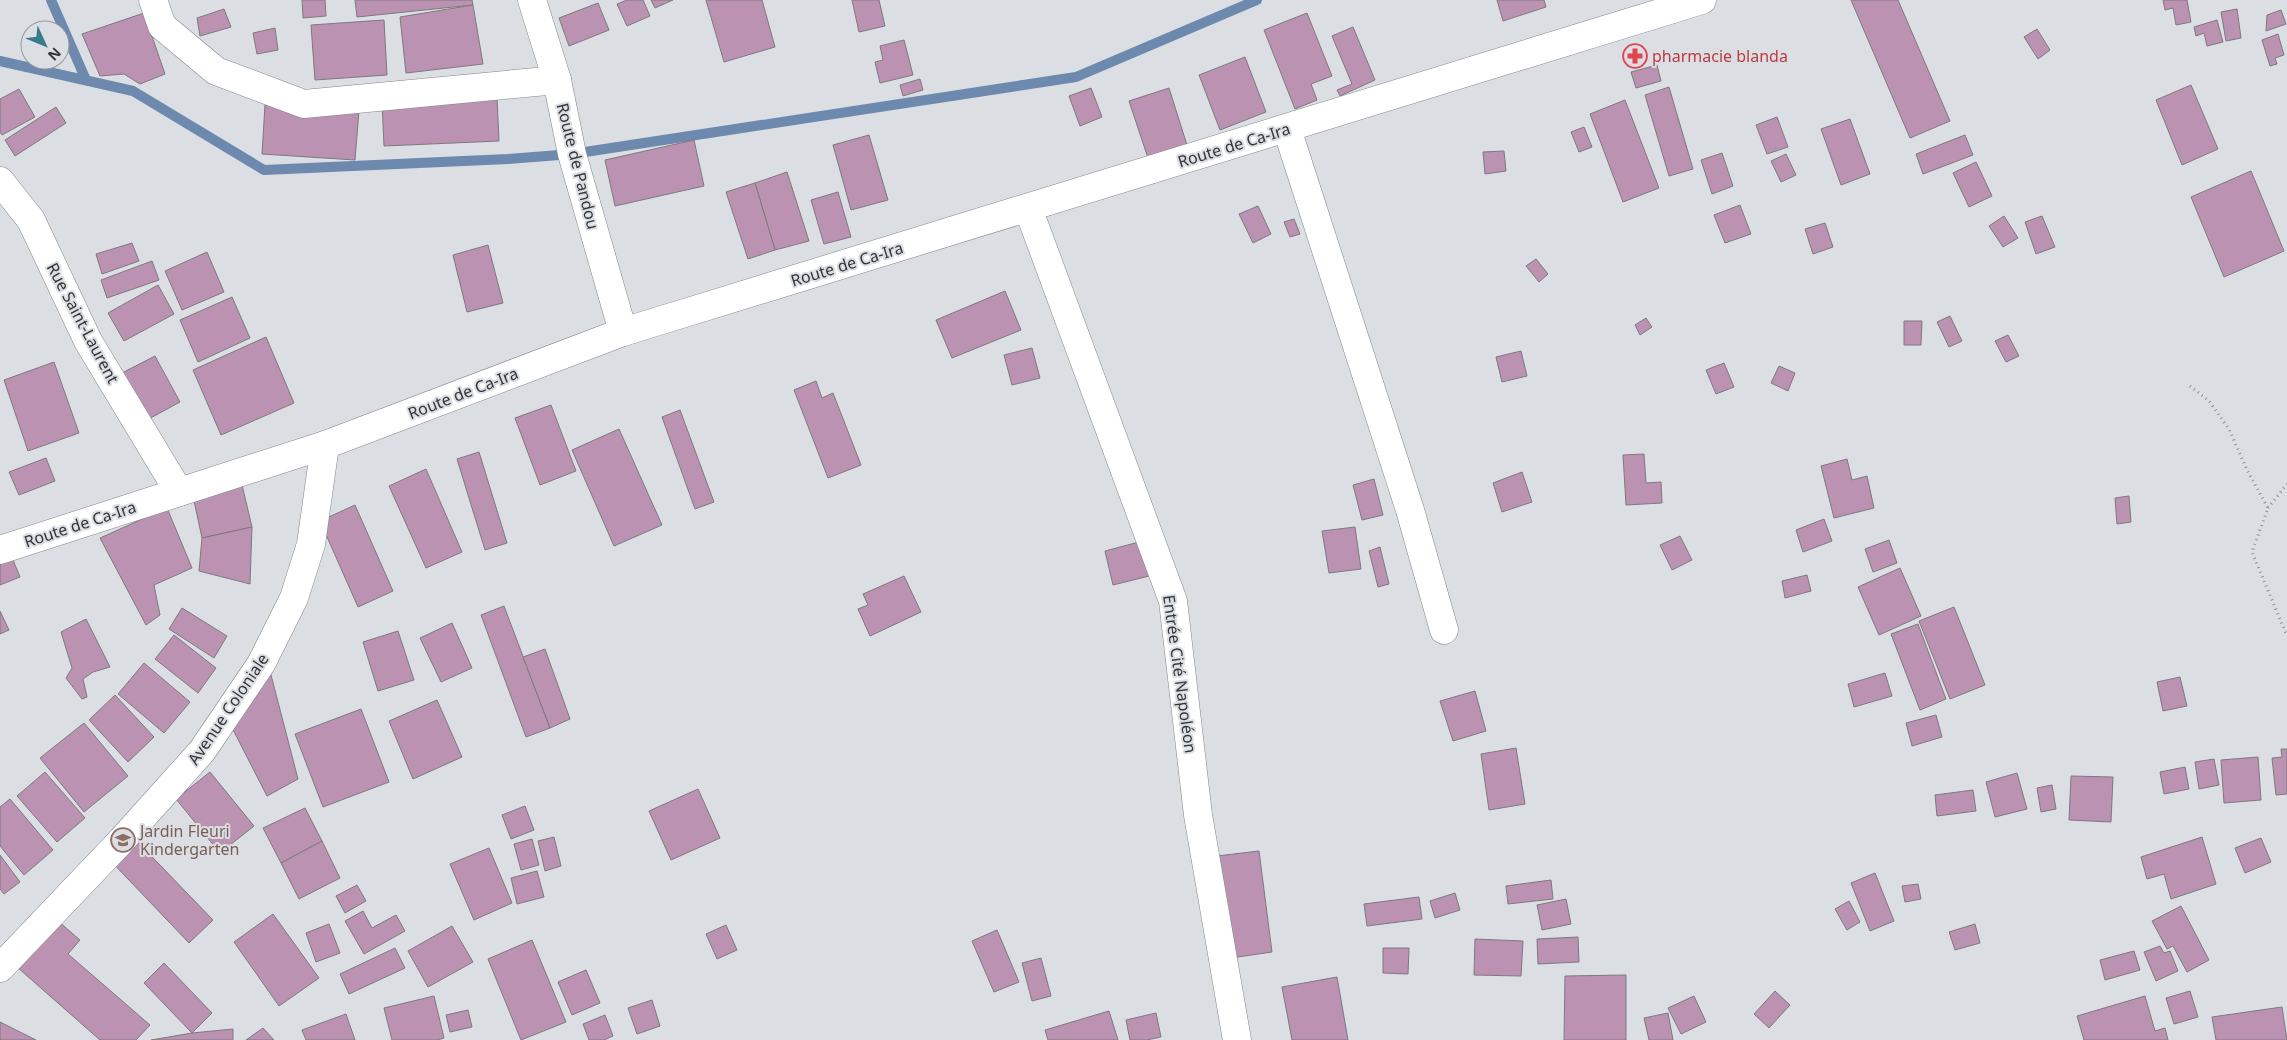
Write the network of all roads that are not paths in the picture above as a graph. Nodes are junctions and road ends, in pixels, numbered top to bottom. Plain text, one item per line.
1 (152, 0) edge
2 (532, 0) edge
3 (1702, 0) edge
4 (557, 80) junction
5 (1287, 128) junction
6 (0, 181) edge
7 (1028, 208) junction
8 (624, 332) junction
9 (325, 445) junction
10 (179, 492) junction
11 (0, 550) edge
12 (1444, 630) dead end
13 (0, 968) edge
14 (1238, 1040) edge

1 - 4 street
2 - 4 street, Route de Pandou
3 - 5 street, Route de Ca-Ira
4 - 8 street, Route de Pandou
5 - 7 street, Route de Ca-Ira
5 - 12 street
6 - 10 street, Rue Saint-Laurent
7 - 8 street, Route de Ca-Ira
7 - 14 street, Entrée Cité Napoléon
8 - 9 street, Route de Ca-Ira
9 - 10 street, Route de Ca-Ira
9 - 13 street, Avenue Coloniale
10 - 11 street, Route de Ca-Ira

